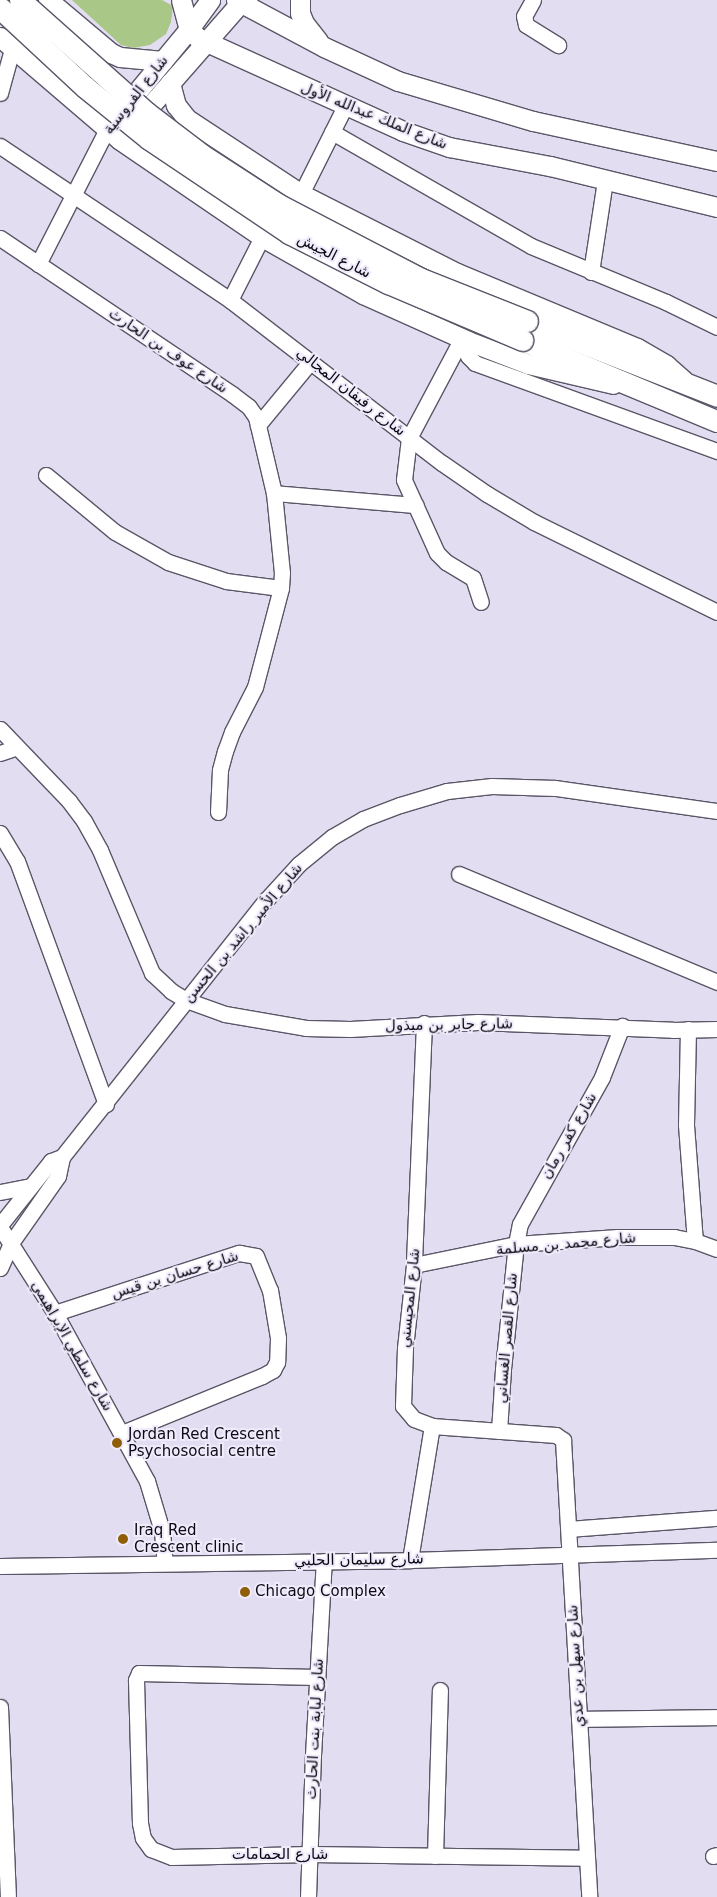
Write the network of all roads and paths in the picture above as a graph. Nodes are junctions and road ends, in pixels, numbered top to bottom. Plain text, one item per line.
1 (20, 0) edge
2 (48, 0) edge
3 (181, 0) edge
4 (210, 0) edge
5 (300, 0) edge
6 (534, 0) edge
7 (241, 1) edge
8 (0, 8) edge
9 (189, 30) junction
10 (6, 43) edge
11 (207, 43) junction
12 (558, 45) dead end
13 (324, 47) junction
14 (163, 60) junction
15 (170, 83) junction
16 (0, 93) edge
17 (345, 106) junction
18 (332, 132) junction
19 (114, 134) junction
20 (0, 146) edge
21 (717, 161) edge
22 (605, 180) junction
23 (301, 194) junction
24 (72, 196) junction
25 (717, 207) edge
26 (262, 237) junction
27 (0, 238) edge
28 (38, 264) junction
29 (591, 272) junction
30 (230, 300) junction
31 (717, 327) edge
32 (524, 331) junction
33 (465, 340) junction
34 (311, 362) junction
35 (525, 372) junction
36 (686, 383) junction
37 (639, 390) junction
38 (717, 396) edge
39 (717, 421) edge
40 (258, 425) junction
41 (409, 438) junction
42 (717, 451) edge
43 (46, 475) dead end
44 (274, 494) junction
45 (415, 505) junction
46 (281, 588) junction
47 (481, 602) dead end
48 (717, 612) edge
49 (0, 729) edge
50 (17, 747) junction
51 (0, 753) edge
52 (717, 811) edge
53 (218, 812) dead end
54 (0, 832) edge
55 (459, 874) dead end
56 (717, 982) edge
57 (186, 1000) junction
58 (424, 1023) junction
59 (622, 1026) junction
60 (688, 1029) junction
61 (717, 1029) edge
62 (106, 1104) junction
63 (62, 1157) junction
64 (30, 1186) junction
65 (0, 1192) edge
66 (0, 1226) edge
67 (696, 1241) junction
68 (11, 1243) junction
69 (516, 1244) junction
70 (717, 1249) edge
71 (414, 1265) junction
72 (0, 1268) edge
73 (55, 1313) junction
74 (432, 1426) junction
75 (499, 1431) junction
76 (122, 1433) junction
77 (561, 1437) joint
78 (717, 1518) edge
79 (569, 1530) junction
80 (717, 1550) edge
81 (571, 1555) junction
82 (410, 1560) junction
83 (324, 1561) junction
84 (165, 1563) junction
85 (0, 1566) edge
86 (317, 1677) junction
87 (440, 1690) dead end
88 (0, 1706) edge
89 (717, 1717) edge
90 (579, 1719) junction
91 (310, 1854) junction
92 (435, 1856) junction
93 (586, 1858) junction
94 (8, 1897) edge
95 (308, 1897) edge
96 (588, 1897) edge

1 - 32 highway, شارع الجيش, bridge
2 - 14 main road
3 - 9 main road
4 - 9 main road, شارع الفروسية
5 - 13 main road
6 - 12 street
7 - 11 main road, شارع الفروسية
7 - 13 main road
8 - 32 highway, شارع الجيش, bridge
9 - 11 main road, شارع الملك عبدالله الأول
9 - 14 main road, شارع الفروسية
10 - 16 street
10 - 19 main road
11 - 15 main road, شارع الفروسية
11 - 17 main road, شارع الملك عبدالله الأول
13 - 21 main road
14 - 19 main road, شارع الفروسية
15 - 19 main road, شارع الفروسية
15 - 23 main road
17 - 18 street
17 - 22 main road, شارع الملك عبدالله الأول
18 - 23 street
18 - 29 street
19 - 24 street, شارع الفروسية
19 - 26 main road
20 - 24 street, شارع رفيفان المجالي
22 - 25 main road, شارع الملك عبدالله الأول
22 - 29 street
23 - 36 main road
24 - 28 street, شارع الفروسية
24 - 30 street, شارع رفيفان المجالي
26 - 30 street
26 - 33 main road
27 - 28 street, شارع عوف بن الحارث
28 - 40 street, شارع عوف بن الحارث
29 - 31 street
30 - 34 street, شارع رفيفان المجالي
32 - 36 highway, شارع الجيش
32 - 37 highway, شارع الجيش
33 - 35 main road
33 - 41 street
34 - 40 street
34 - 41 street, شارع رفيفان المجالي
35 - 37 main road
35 - 42 street
36 - 38 highway, شارع الجيش
37 - 39 highway, شارع الجيش
40 - 44 street, شارع عوف بن الحارث
41 - 45 street
41 - 48 street, شارع رفيفان المجالي
43 - 46 street
44 - 45 street
44 - 46 street, شارع عوف بن الحارث
45 - 47 street
46 - 53 street, شارع عوف بن الحارث
49 - 50 street, شارع جابر بن مبذول
50 - 51 street
50 - 57 street, شارع جابر بن مبذول
52 - 57 street, شارع الأمير راشد بن الحسن
54 - 62 street
55 - 56 street
57 - 58 street, شارع جابر بن مبذول
57 - 62 street, شارع الأمير راشد بن الحسن
58 - 59 street, شارع جابر بن مبذول
58 - 71 street, شارع المحيسني
59 - 60 street, شارع جابر بن مبذول
59 - 69 street, شارع كفر رمان
60 - 61 street, شارع جابر بن مبذول
60 - 67 street
62 - 63 street, شارع الأمير راشد بن الحسن
63 - 64 street, شارع الأمير راشد بن الحسن
63 - 68 street, شارع الأمير راشد بن الحسن
64 - 65 street
64 - 66 street, شارع الأمير راشد بن الحسن
66 - 68 street, شارع سلطي الإبراهيمي
67 - 69 street, شارع محمد بن مسلمة
67 - 70 street, شارع محمد بن مسلمة
68 - 72 street, شارع الأمير راشد بن الحسن
68 - 73 street, شارع سلطي الإبراهيمي
69 - 71 street, شارع محمد بن مسلمة
69 - 75 street, شارع القصر الغساني
71 - 74 street, شارع المحيسني
73 - 76 street, شارع سلطي الإبراهيمي
73 - 76 street, شارع حسان بن قيس
74 - 75 street, شارع المحيسني
74 - 82 street
75 - 77 street, شارع المحيسني
76 - 84 street, شارع سلطي الإبراهيمي
77 - 79 street, شارع سهل بن عدي
78 - 79 street
79 - 81 street, شارع سهل بن عدي
80 - 81 street, شارع سليمان الحلبي
81 - 82 street, شارع سليمان الحلبي
81 - 90 street, شارع سهل بن عدي
82 - 83 street, شارع سليمان الحلبي
83 - 84 street, شارع سليمان الحلبي
83 - 86 street, شارع لبابة بنت الحارث
84 - 85 street, شارع سليمان الحلبي
86 - 91 street, شارع لبابة بنت الحارث
86 - 91 street, شارع الحمامات
87 - 92 street
88 - 94 street
89 - 90 street
90 - 93 street, شارع سهل بن عدي
91 - 92 street, شارع الحمامات
91 - 95 street, شارع لبابة بنت الحارث
92 - 93 street, شارع الحمامات
93 - 96 street, شارع سهل بن عدي

